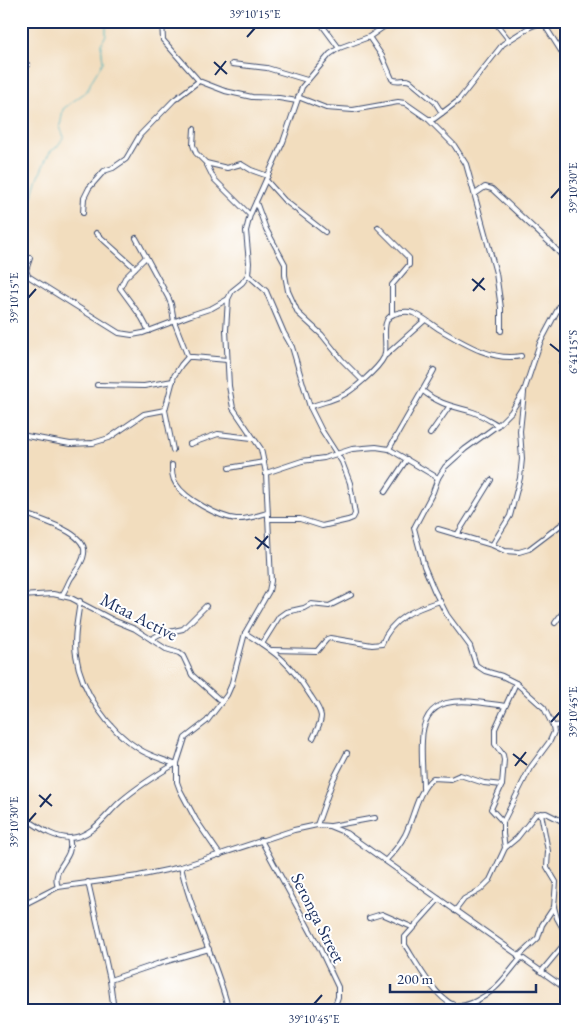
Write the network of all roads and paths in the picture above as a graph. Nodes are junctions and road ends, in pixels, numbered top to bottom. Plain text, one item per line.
1 (162, 21) edge
2 (184, 21) edge
3 (201, 21) edge
4 (319, 21) edge
5 (392, 21) edge
6 (494, 21) edge
7 (546, 21) edge
8 (369, 37) junction
9 (509, 40) junction
10 (339, 48) junction
11 (566, 58) edge
12 (21, 61) edge
13 (232, 64) dead end
14 (28, 65) dead end
15 (307, 80) junction
16 (199, 81) junction
17 (297, 99) junction
18 (442, 113) junction
19 (428, 120) junction
20 (194, 129) dead end
21 (206, 163) junction
22 (267, 178) junction
23 (475, 194) junction
24 (256, 201) junction
25 (83, 213) dead end
26 (250, 216) junction
27 (378, 227) dead end
28 (325, 232) dead end
29 (96, 233) dead end
30 (136, 238) dead end
31 (146, 257) junction
32 (30, 258) dead end
33 (566, 260) edge
34 (135, 268) junction
35 (248, 275) junction
36 (566, 294) edge
37 (228, 299) junction
38 (392, 315) junction
39 (425, 320) junction
40 (174, 321) junction
41 (149, 331) junction
42 (501, 331) dead end
43 (385, 355) junction
44 (521, 356) dead end
45 (564, 356) dead end
46 (188, 357) junction
47 (228, 360) junction
48 (434, 370) dead end
49 (566, 378) edge
50 (362, 380) junction
51 (173, 381) junction
52 (97, 386) dead end
53 (422, 391) junction
54 (524, 391) junction
55 (310, 406) junction
56 (449, 407) junction
57 (166, 410) junction
58 (498, 425) junction
59 (430, 434) dead end
60 (21, 435) edge
61 (252, 438) junction
62 (190, 444) dead end
63 (388, 449) junction
64 (173, 450) dead end
65 (336, 453) junction
66 (407, 459) junction
67 (264, 462) junction
68 (172, 465) dead end
69 (229, 468) dead end
70 (266, 473) junction
71 (438, 478) junction
72 (491, 480) dead end
73 (386, 492) dead end
74 (24, 513) dead end
75 (267, 513) junction
76 (268, 519) junction
77 (566, 521) edge
78 (438, 529) dead end
79 (457, 535) junction
80 (492, 545) junction
81 (62, 595) junction
82 (351, 595) dead end
83 (21, 596) edge
84 (80, 601) junction
85 (440, 601) junction
86 (206, 606) dead end
87 (566, 608) edge
88 (555, 622) dead end
89 (245, 634) junction
90 (151, 639) junction
91 (262, 644) junction
92 (272, 650) junction
93 (516, 683) junction
94 (222, 702) junction
95 (505, 706) junction
96 (566, 725) edge
97 (553, 726) junction
98 (313, 738) dead end
99 (347, 753) dead end
100 (176, 764) junction
101 (502, 785) junction
102 (423, 788) junction
103 (541, 813) junction
104 (21, 816) edge
105 (375, 818) dead end
106 (503, 822) junction
107 (566, 823) edge
108 (317, 825) junction
109 (329, 826) junction
110 (69, 838) junction
111 (261, 840) junction
112 (505, 848) junction
113 (220, 855) junction
114 (386, 860) junction
115 (182, 867) junction
116 (88, 882) junction
117 (58, 887) junction
118 (21, 897) edge
119 (439, 899) junction
120 (23, 905) edge
121 (554, 907) junction
122 (455, 911) junction
123 (368, 918) dead end
124 (414, 928) junction
125 (566, 934) edge
126 (566, 942) edge
127 (210, 949) junction
128 (520, 957) junction
129 (541, 972) junction
130 (110, 980) junction
131 (566, 989) edge
132 (114, 1011) edge
133 (229, 1011) edge
134 (333, 1011) edge

1 - 16 street
2 - 3 street
4 - 10 street
5 - 8 street
6 - 9 street
7 - 9 street
7 - 11 street
8 - 10 street
8 - 18 street
9 - 18 street
10 - 15 street
12 - 14 street
13 - 15 street
15 - 17 street
16 - 17 street
16 - 25 street
17 - 19 street
17 - 22 street
18 - 19 street
19 - 23 street
20 - 21 street
21 - 22 street
21 - 26 street
22 - 24 street
22 - 28 street
23 - 33 street
23 - 42 street
24 - 26 street
24 - 50 street
26 - 35 street
27 - 38 street
29 - 34 street
30 - 31 street
31 - 34 street
31 - 40 street
32 - 41 street
34 - 41 street
35 - 37 street
35 - 55 street
36 - 54 street
37 - 40 street
37 - 47 street
38 - 39 street
38 - 43 street
39 - 43 street
39 - 44 street
40 - 41 street
40 - 46 street
43 - 50 street
45 - 49 street
46 - 47 street
46 - 51 street
47 - 61 street
48 - 53 street
50 - 55 street
51 - 52 street
51 - 57 street
53 - 56 street
53 - 63 street
54 - 58 street
54 - 80 street
55 - 65 street
56 - 58 street
56 - 59 street
57 - 60 street
57 - 64 street
58 - 71 street
61 - 62 street
61 - 67 street
63 - 65 street
63 - 66 street
65 - 70 street
65 - 76 street
66 - 71 street
66 - 73 street
67 - 69 street
67 - 70 street
68 - 75 street
70 - 75 street
71 - 85 street
72 - 79 street
74 - 81 street
75 - 76 street
76 - 89 street
77 - 80 street
78 - 79 street
79 - 80 street
81 - 83 street, Mtaa Active
81 - 84 street, Mtaa Active
82 - 91 street
84 - 90 street, Mtaa Active
84 - 100 street
85 - 92 street
85 - 93 street
86 - 90 street
87 - 88 street
89 - 91 street
89 - 94 street
90 - 94 street, Mtaa Active
91 - 92 street
92 - 98 street
93 - 95 street
93 - 97 street
94 - 100 street
95 - 101 street
95 - 102 street
96 - 97 street
97 - 106 street
99 - 108 street
100 - 110 street
100 - 113 street
101 - 102 street
101 - 106 street
102 - 114 street
103 - 107 street
103 - 112 street
103 - 121 street
104 - 110 street
105 - 109 street
106 - 112 street
108 - 109 street
108 - 111 street
109 - 114 street
110 - 117 street
111 - 113 street
111 - 134 street, Seronga Street
112 - 122 street
113 - 115 street
114 - 119 street
115 - 116 street
115 - 127 street
116 - 117 street
116 - 130 street
117 - 120 street
118 - 120 street
119 - 122 street
119 - 124 street
121 - 125 street
121 - 128 street
122 - 128 street
123 - 124 street
124 - 128 street
126 - 129 street
127 - 130 street
127 - 133 street
128 - 129 street
129 - 131 street
130 - 132 street

